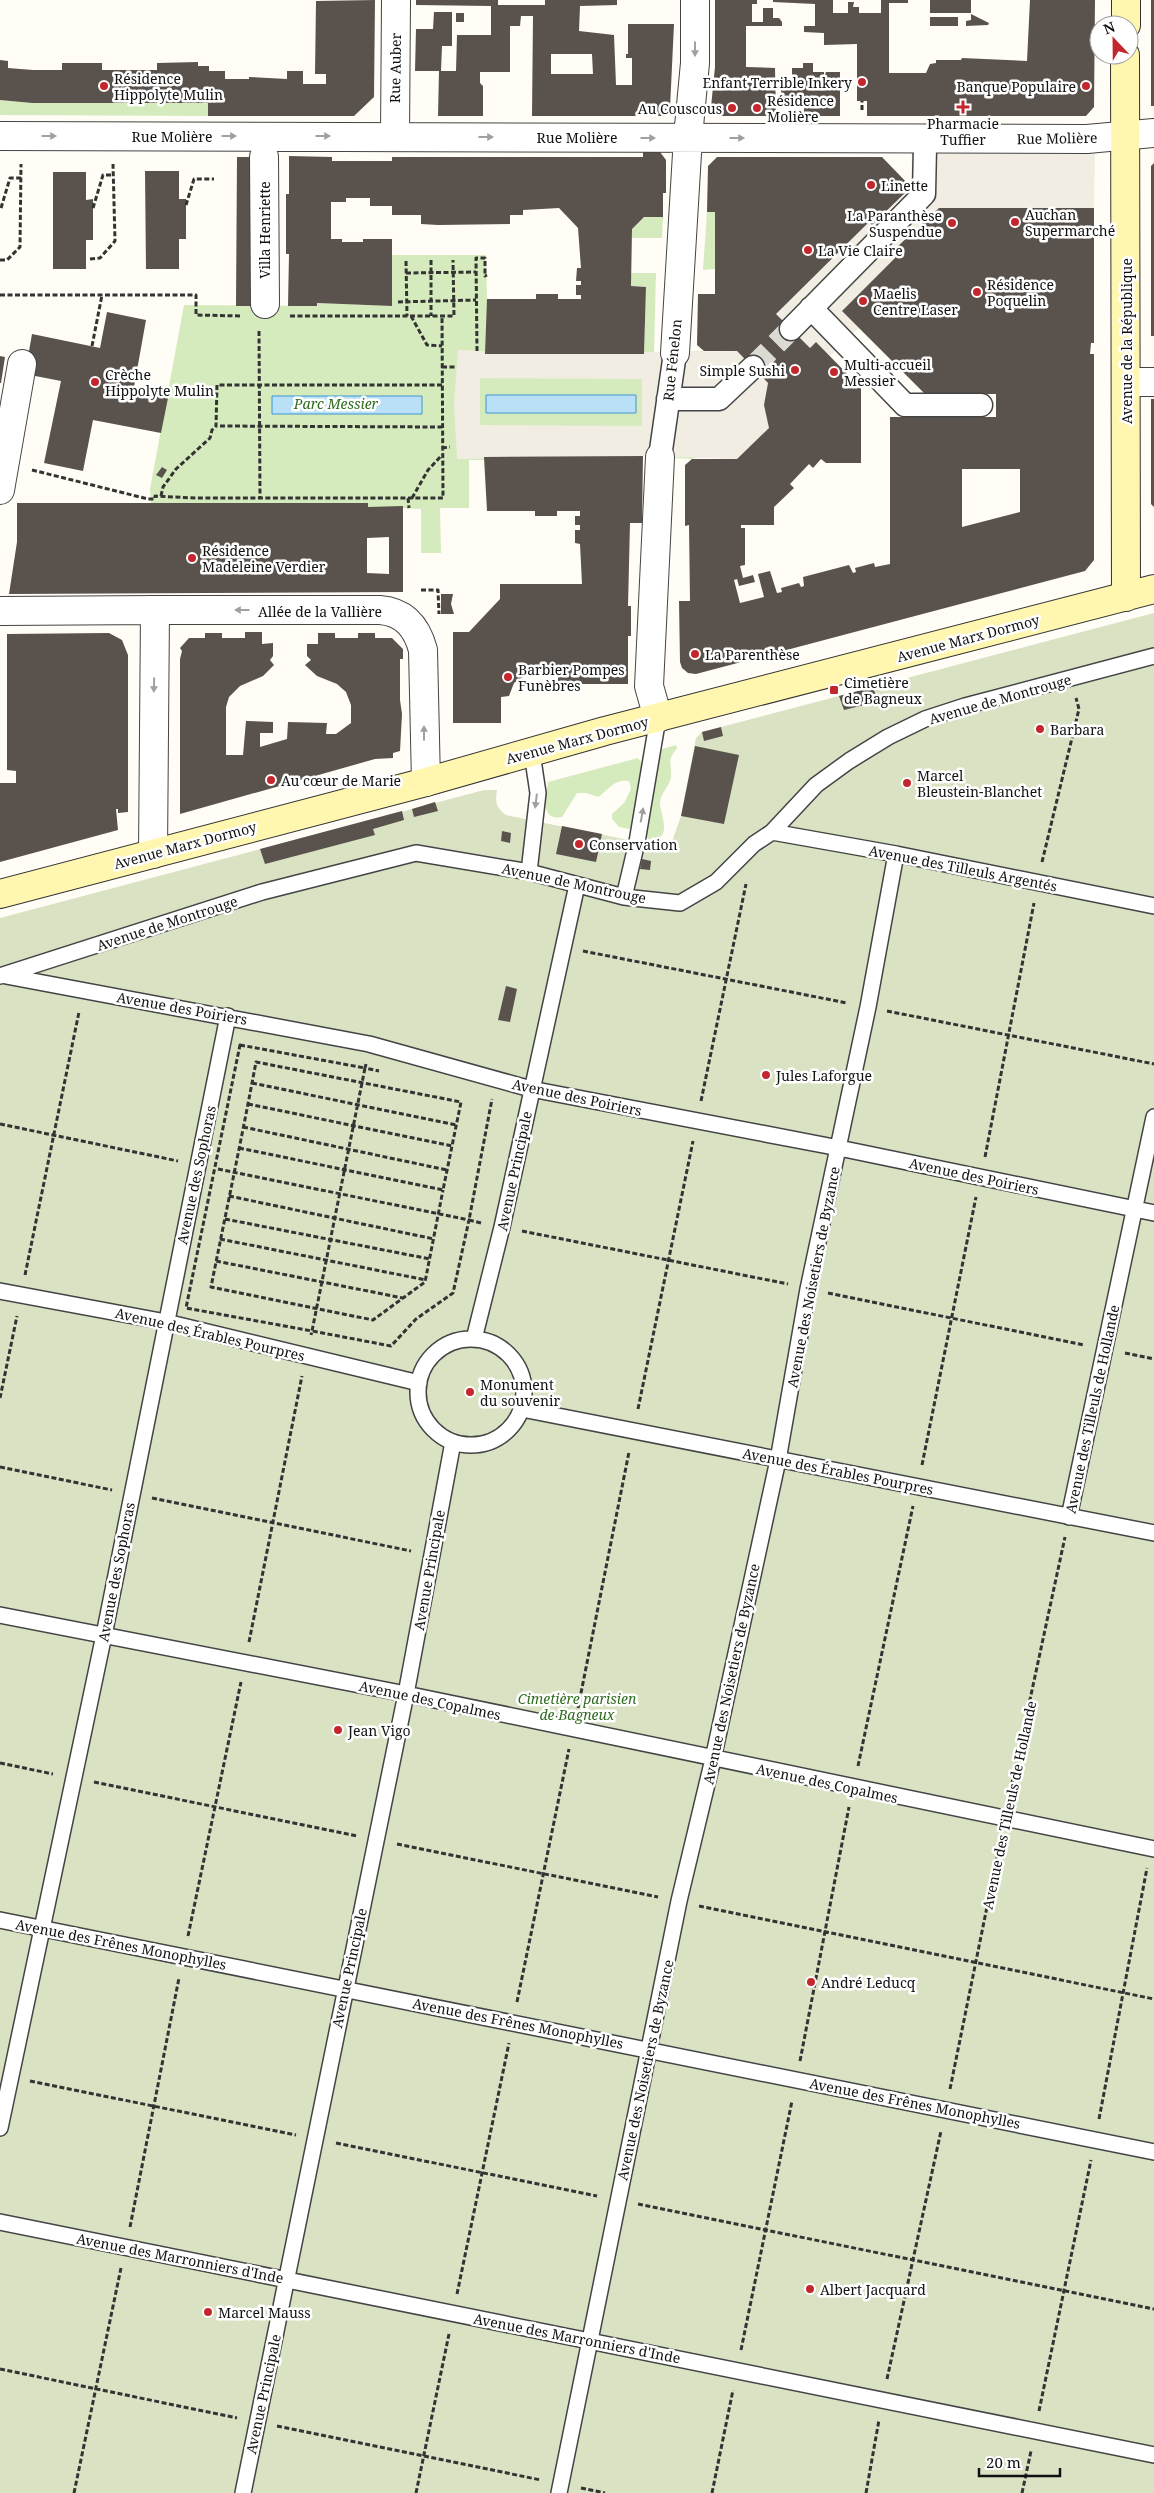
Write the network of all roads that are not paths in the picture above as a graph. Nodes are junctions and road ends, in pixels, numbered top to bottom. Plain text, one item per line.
1 (396, 0) edge
2 (695, 0) edge
3 (1126, 0) edge
4 (1126, 15) edge
5 (1125, 65) edge
6 (1154, 133) edge
7 (0, 136) edge
8 (395, 136) junction
9 (1125, 136) junction
10 (688, 137) junction
11 (925, 143) junction
12 (264, 157) dead end
13 (811, 308) junction
14 (258, 315) road end
15 (791, 329) tunnel mouth
16 (675, 353) joint
17 (22, 364) dead end
18 (753, 367) tunnel mouth
19 (1126, 382) junction
20 (1154, 382) edge
21 (668, 399) junction
22 (981, 405) dead end
23 (660, 457) joint
24 (0, 490) edge
25 (1154, 589) edge
26 (1126, 597) junction
27 (155, 610) junction
28 (0, 611) edge
29 (1154, 656) edge
30 (658, 718) junction
31 (532, 752) junction
32 (426, 782) junction
33 (772, 832) junction
34 (152, 854) junction
35 (896, 854) junction
36 (529, 872) junction
37 (576, 885) junction
38 (0, 894) edge
39 (624, 897) junction
40 (1154, 906) edge
41 (1, 976) edge
42 (228, 1016) junction
43 (532, 1090) junction
44 (1154, 1117) edge
45 (839, 1148) junction
46 (1135, 1209) junction
47 (1154, 1213) edge
48 (0, 1291) edge
49 (166, 1322) junction
50 (474, 1339) junction
51 (419, 1384) junction
52 (522, 1409) junction
53 (452, 1442) junction
54 (778, 1460) junction
55 (1069, 1516) junction
56 (1154, 1533) edge
57 (0, 1615) edge
58 (104, 1635) junction
59 (406, 1694) junction
60 (713, 1759) junction
61 (1154, 1850) edge
62 (0, 1920) edge
63 (41, 1928) junction
64 (345, 1989) junction
65 (650, 2050) junction
66 (0, 2128) edge
67 (1154, 2152) edge
68 (0, 2222) edge
69 (288, 2280) junction
70 (590, 2341) junction
71 (1154, 2455) edge
72 (560, 2488) edge
73 (243, 2493) edge

1 - 8 street, Rue Auber
2 -> 10 street, Rue Fénelon
3 - 4 main road
5 - 9 main road, Avenue de la République
6 - 9 street, Rue Molière
7 -> 8 street, Rue Molière
8 -> 10 street, Rue Molière
9 - 11 street, Rue Molière
9 - 19 main road, Avenue de la République
10 -> 11 street, Rue Molière
10 - 16 street, Rue Fénelon
11 - 13 street
12 - 14 street, Villa Henriette
13 - 15 street
13 - 22 street
16 - 21 street, Rue Fénelon
17 - 24 street
18 - 21 street
19 - 20 street
19 - 26 main road, Avenue de la République
21 - 23 street, Rue Fénelon
23 - 30 street, Rue Fénelon
25 - 26 main road, Avenue Marx Dormoy
26 - 30 main road, Avenue Marx Dormoy
27 - 28 street, Allée de la Vallière
32 -> 27 street, Allée de la Vallière
27 -> 34 street
29 - 33 lane, Avenue de Montrouge
30 - 31 main road, Avenue Marx Dormoy
39 -> 30 lane
31 - 32 main road, Avenue Marx Dormoy
31 -> 36 lane
32 - 34 main road, Avenue Marx Dormoy
33 - 35 lane, Avenue des Tilleuls Argentés
33 - 39 lane, Avenue de Montrouge
34 - 38 main road, Avenue Marx Dormoy
35 - 40 lane, Avenue des Tilleuls Argentés
35 - 45 lane, Avenue des Noisetiers de Byzance
36 - 37 lane, Avenue de Montrouge
36 - 41 lane, Avenue de Montrouge
37 - 39 lane, Avenue de Montrouge
37 - 43 lane, Avenue Principale
41 - 42 lane, Avenue des Poiriers
42 - 43 lane, Avenue des Poiriers
42 - 49 lane, Avenue des Sophoras
43 - 45 lane, Avenue des Poiriers
43 - 50 lane, Avenue Principale
44 - 46 lane, Avenue des Tilleuls de Hollande
45 - 46 lane, Avenue des Poiriers
45 - 54 lane, Avenue des Noisetiers de Byzance
46 - 47 lane, Avenue des Poiriers
46 - 55 lane, Avenue des Tilleuls de Hollande
48 - 49 lane, Avenue des Érables Pourpres
49 - 51 lane, Avenue des Érables Pourpres
49 - 58 lane, Avenue des Sophoras
50 - 51 lane
50 - 52 lane
51 - 53 lane
52 - 53 lane
52 - 54 lane, Avenue des Érables Pourpres
53 - 59 lane, Avenue Principale
54 - 55 lane, Avenue des Érables Pourpres
54 - 60 lane, Avenue des Noisetiers de Byzance
55 - 56 lane, Avenue des Érables Pourpres
57 - 58 lane, Avenue des Copalmes
58 - 59 lane, Avenue des Copalmes
58 - 63 lane, Avenue des Sophoras
59 - 60 lane, Avenue des Copalmes
59 - 64 lane, Avenue Principale
60 - 61 lane, Avenue des Copalmes
60 - 65 lane, Avenue des Noisetiers de Byzance
62 - 63 lane, Avenue des Frênes Monophylles
63 - 64 lane, Avenue des Frênes Monophylles
63 - 66 lane, Avenue des Sophoras
64 - 65 lane, Avenue des Frênes Monophylles
64 - 69 lane, Avenue Principale
65 - 67 lane, Avenue des Frênes Monophylles
65 - 70 lane, Avenue des Noisetiers de Byzance
68 - 69 lane, Avenue des Marronniers d'Inde
69 - 70 lane, Avenue des Marronniers d'Inde
69 - 73 lane, Avenue Principale
70 - 71 lane, Avenue des Marronniers d'Inde
70 - 72 lane, Avenue des Noisetiers de Byzance

